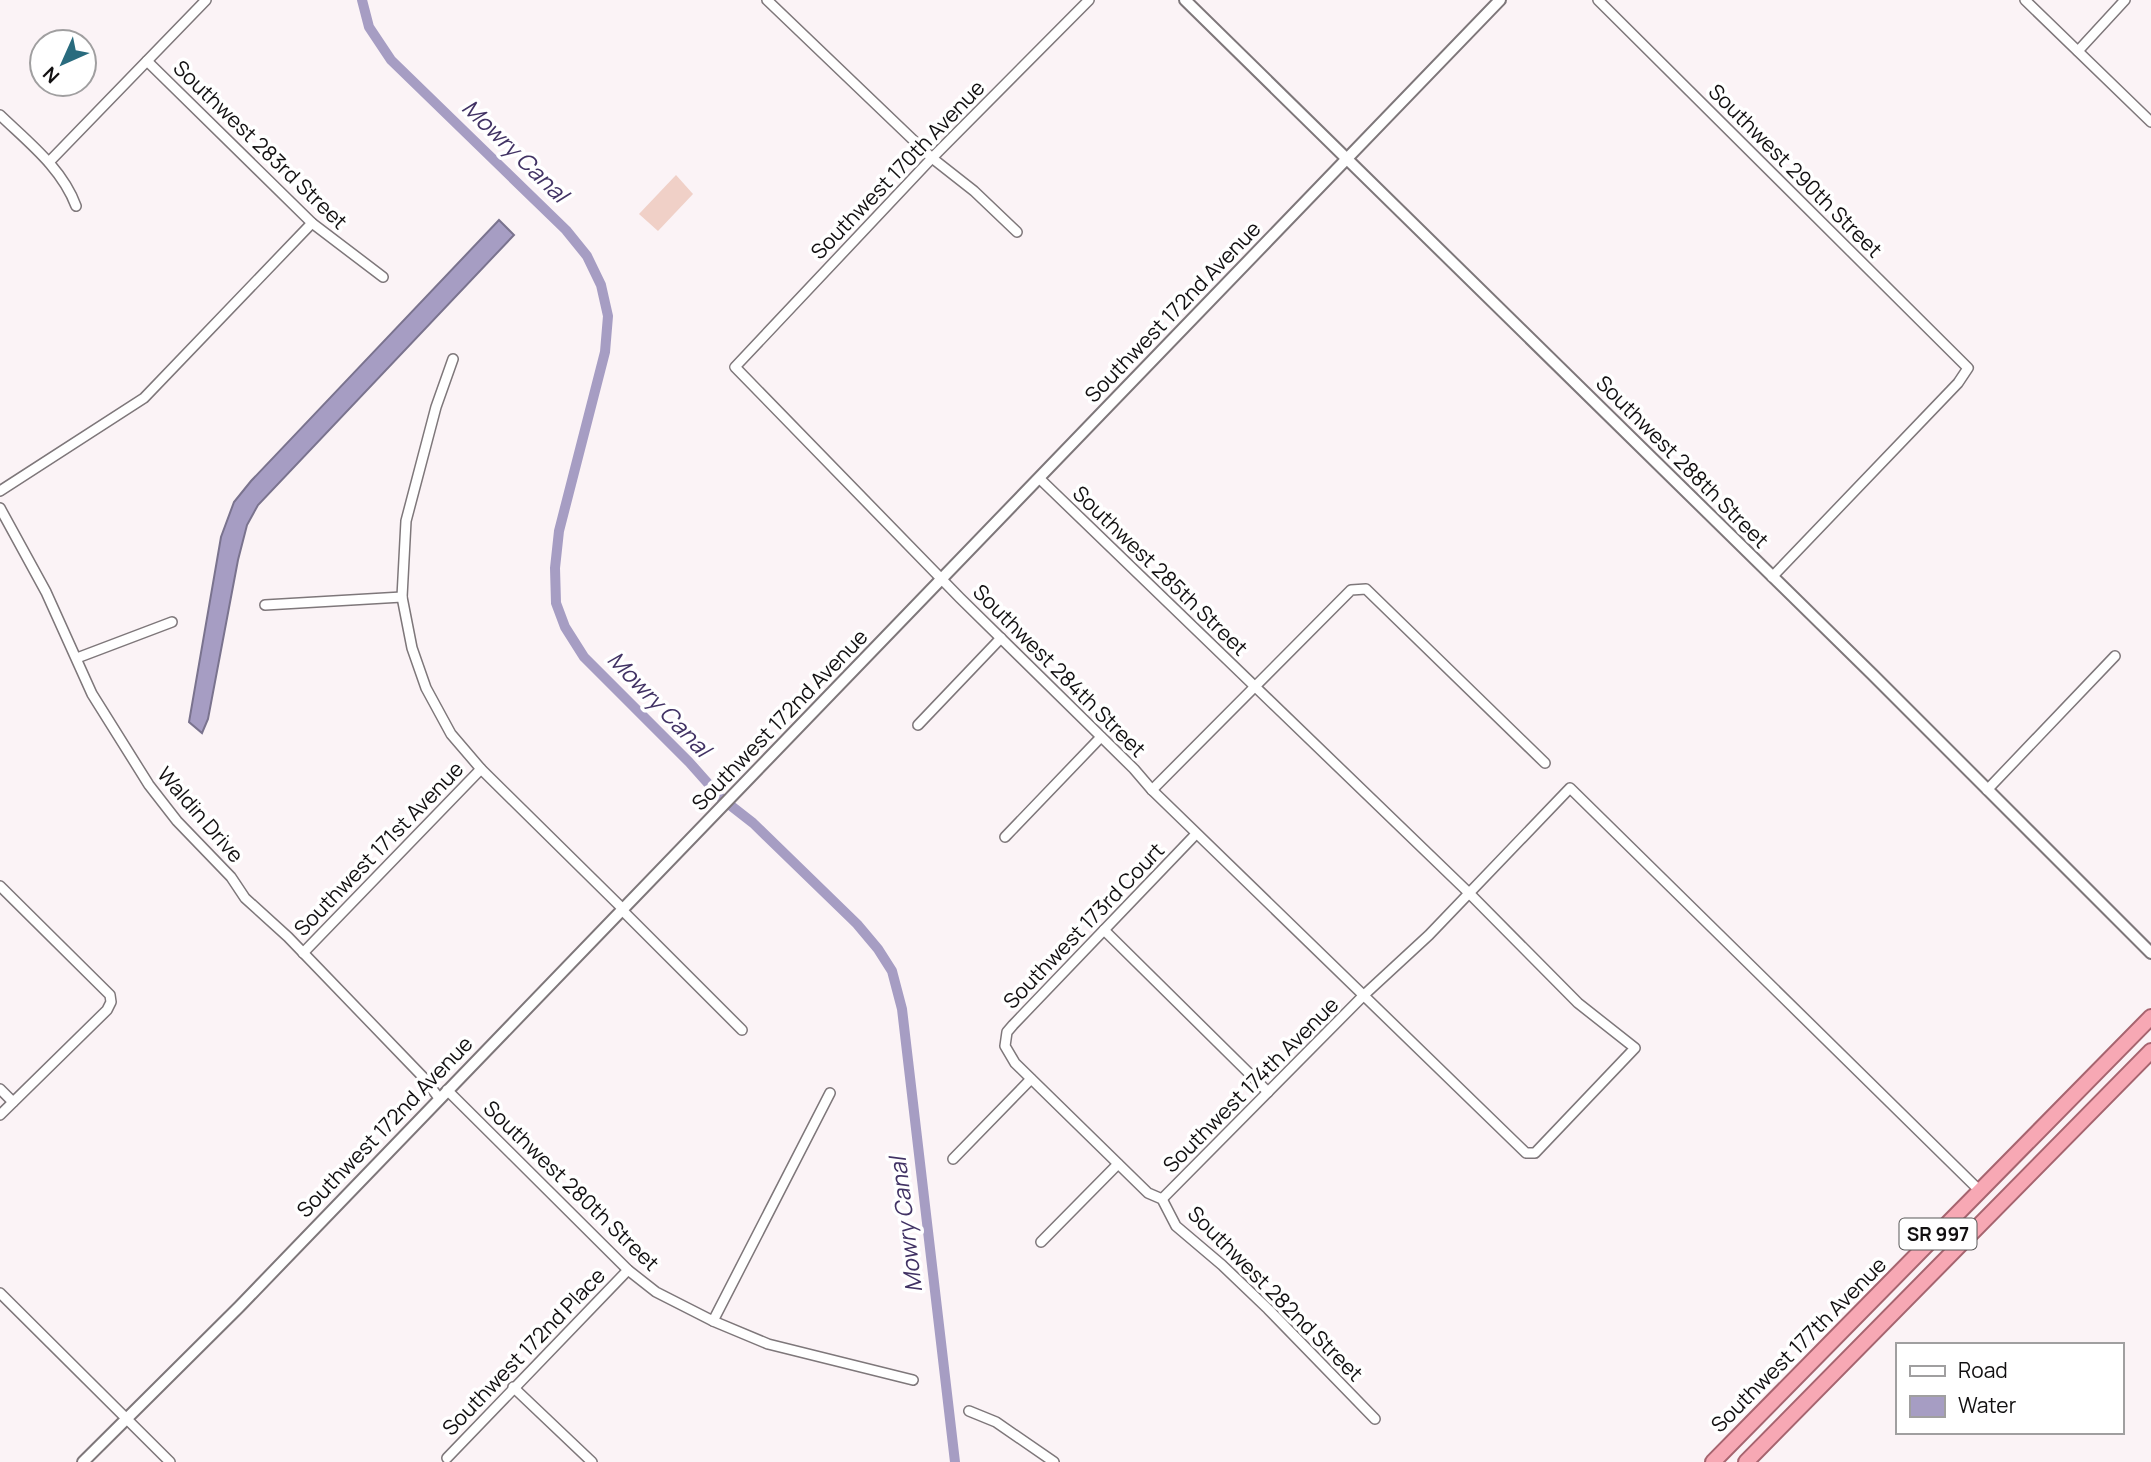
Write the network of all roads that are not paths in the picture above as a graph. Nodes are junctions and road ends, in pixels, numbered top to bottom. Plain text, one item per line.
1 (206, 0) edge
2 (767, 0) edge
3 (1089, 0) edge
4 (1185, 0) edge
5 (1500, 0) edge
6 (1598, 0) edge
7 (2025, 0) edge
8 (2126, 0) edge
9 (2078, 51) junction
10 (147, 61) junction
11 (0, 115) edge
12 (2151, 122) edge
13 (932, 158) junction
14 (1348, 159) junction
15 (49, 162) junction
16 (76, 205) dead end
17 (312, 223) junction
18 (1017, 232) dead end
19 (383, 277) dead end
20 (453, 359) dead end
21 (735, 367) joint
22 (1040, 479) junction
23 (0, 491) edge
24 (0, 508) edge
25 (1772, 577) junction
26 (942, 579) junction
27 (402, 597) junction
28 (265, 605) dead end
29 (172, 622) dead end
30 (1001, 638) junction
31 (2115, 656) dead end
32 (77, 658) junction
33 (1255, 688) junction
34 (918, 725) dead end
35 (1101, 737) junction
36 (1545, 763) dead end
37 (481, 769) junction
38 (1152, 790) junction
39 (1987, 790) junction
40 (1196, 834) junction
41 (1005, 837) dead end
42 (0, 886) edge
43 (1469, 893) junction
44 (623, 910) junction
45 (1104, 930) junction
46 (303, 953) junction
47 (2151, 953) edge
48 (1364, 995) junction
49 (2151, 1017) edge
50 (742, 1030) dead end
51 (1005, 1046) joint
52 (2151, 1051) edge
53 (1031, 1079) junction
54 (0, 1089) edge
55 (1268, 1092) junction
56 (830, 1093) dead end
57 (443, 1094) junction
58 (13, 1102) junction
59 (0, 1115) edge
60 (953, 1159) dead end
61 (1118, 1164) junction
62 (1980, 1191) junction
63 (1162, 1199) junction
64 (1041, 1242) dead end
65 (628, 1270) junction
66 (0, 1293) edge
67 (713, 1321) junction
68 (913, 1380) dead end
69 (513, 1387) junction
70 (969, 1410) dead end
71 (126, 1419) junction
72 (1375, 1419) dead end
73 (446, 1458) dead end
74 (83, 1462) edge
75 (170, 1462) edge
76 (592, 1462) edge
77 (1054, 1462) edge
78 (1713, 1462) edge
79 (1746, 1462) edge

1 - 10 street
2 - 13 street
3 - 13 street, Southwest 170th Avenue
4 - 14 street, Southwest 288th Street
5 - 14 street, Southwest 172nd Avenue
6 - 25 street, Southwest 290th Street
7 - 9 street
8 - 9 street
9 - 12 street
10 - 15 street
10 - 17 street, Southwest 283rd Street
11 - 15 street
13 - 18 street
13 - 21 street, Southwest 170th Avenue
14 - 22 street, Southwest 172nd Avenue
14 - 25 street, Southwest 288th Street
15 - 16 street
17 - 19 street, Southwest 283rd Street
17 - 23 street
20 - 27 street
21 - 26 street, Southwest 284th Street
22 - 26 street, Southwest 172nd Avenue
22 - 33 street, Southwest 285th Street
24 - 32 street, Waldin Drive
25 - 39 street, Southwest 288th Street
26 - 30 street, Southwest 284th Street
26 - 44 street, Southwest 172nd Avenue
27 - 28 street
27 - 37 street
29 - 32 street
30 - 34 street
30 - 35 street, Southwest 284th Street
31 - 39 street
32 - 46 street, Waldin Drive
33 - 36 street
33 - 38 street
33 - 43 street, Southwest 285th Street
35 - 38 street, Southwest 284th Street
35 - 41 street
37 - 44 street
37 - 46 street, Southwest 171st Avenue
38 - 40 street, Southwest 284th Street
39 - 47 street, Southwest 288th Street
40 - 45 street, Southwest 173rd Court
40 - 48 street, Southwest 284th Street
42 - 58 street
43 - 48 street, Southwest 174th Avenue
43 - 48 street, Southwest 284th Street
43 - 62 street, Southwest 174th Avenue
44 - 50 street
44 - 57 street, Southwest 172nd Avenue
45 - 51 street, Southwest 173rd Court
45 - 55 street
46 - 57 street, Waldin Drive
48 - 55 street, Southwest 174th Avenue
49 - 62 highway, Southwest 177th Avenue / SR 997
51 - 53 street, Southwest 282nd Street
52 - 79 highway, Southwest 177th Avenue / SR 997
53 - 60 street
53 - 61 street, Southwest 282nd Street
54 - 58 street
55 - 63 street, Southwest 174th Avenue
56 - 67 street
57 - 65 street, Southwest 280th Street
57 - 71 street, Southwest 172nd Avenue
58 - 59 street
61 - 63 street, Southwest 282nd Street
61 - 64 street
62 - 78 highway, Southwest 177th Avenue / SR 997
63 - 72 street, Southwest 282nd Street
65 - 67 street, Southwest 280th Street
65 - 69 street, Southwest 172nd Place
66 - 71 street
67 - 68 street, Southwest 280th Street
69 - 73 street, Southwest 172nd Place
69 - 76 street
70 - 77 street
71 - 74 street, Southwest 172nd Avenue
71 - 75 street

